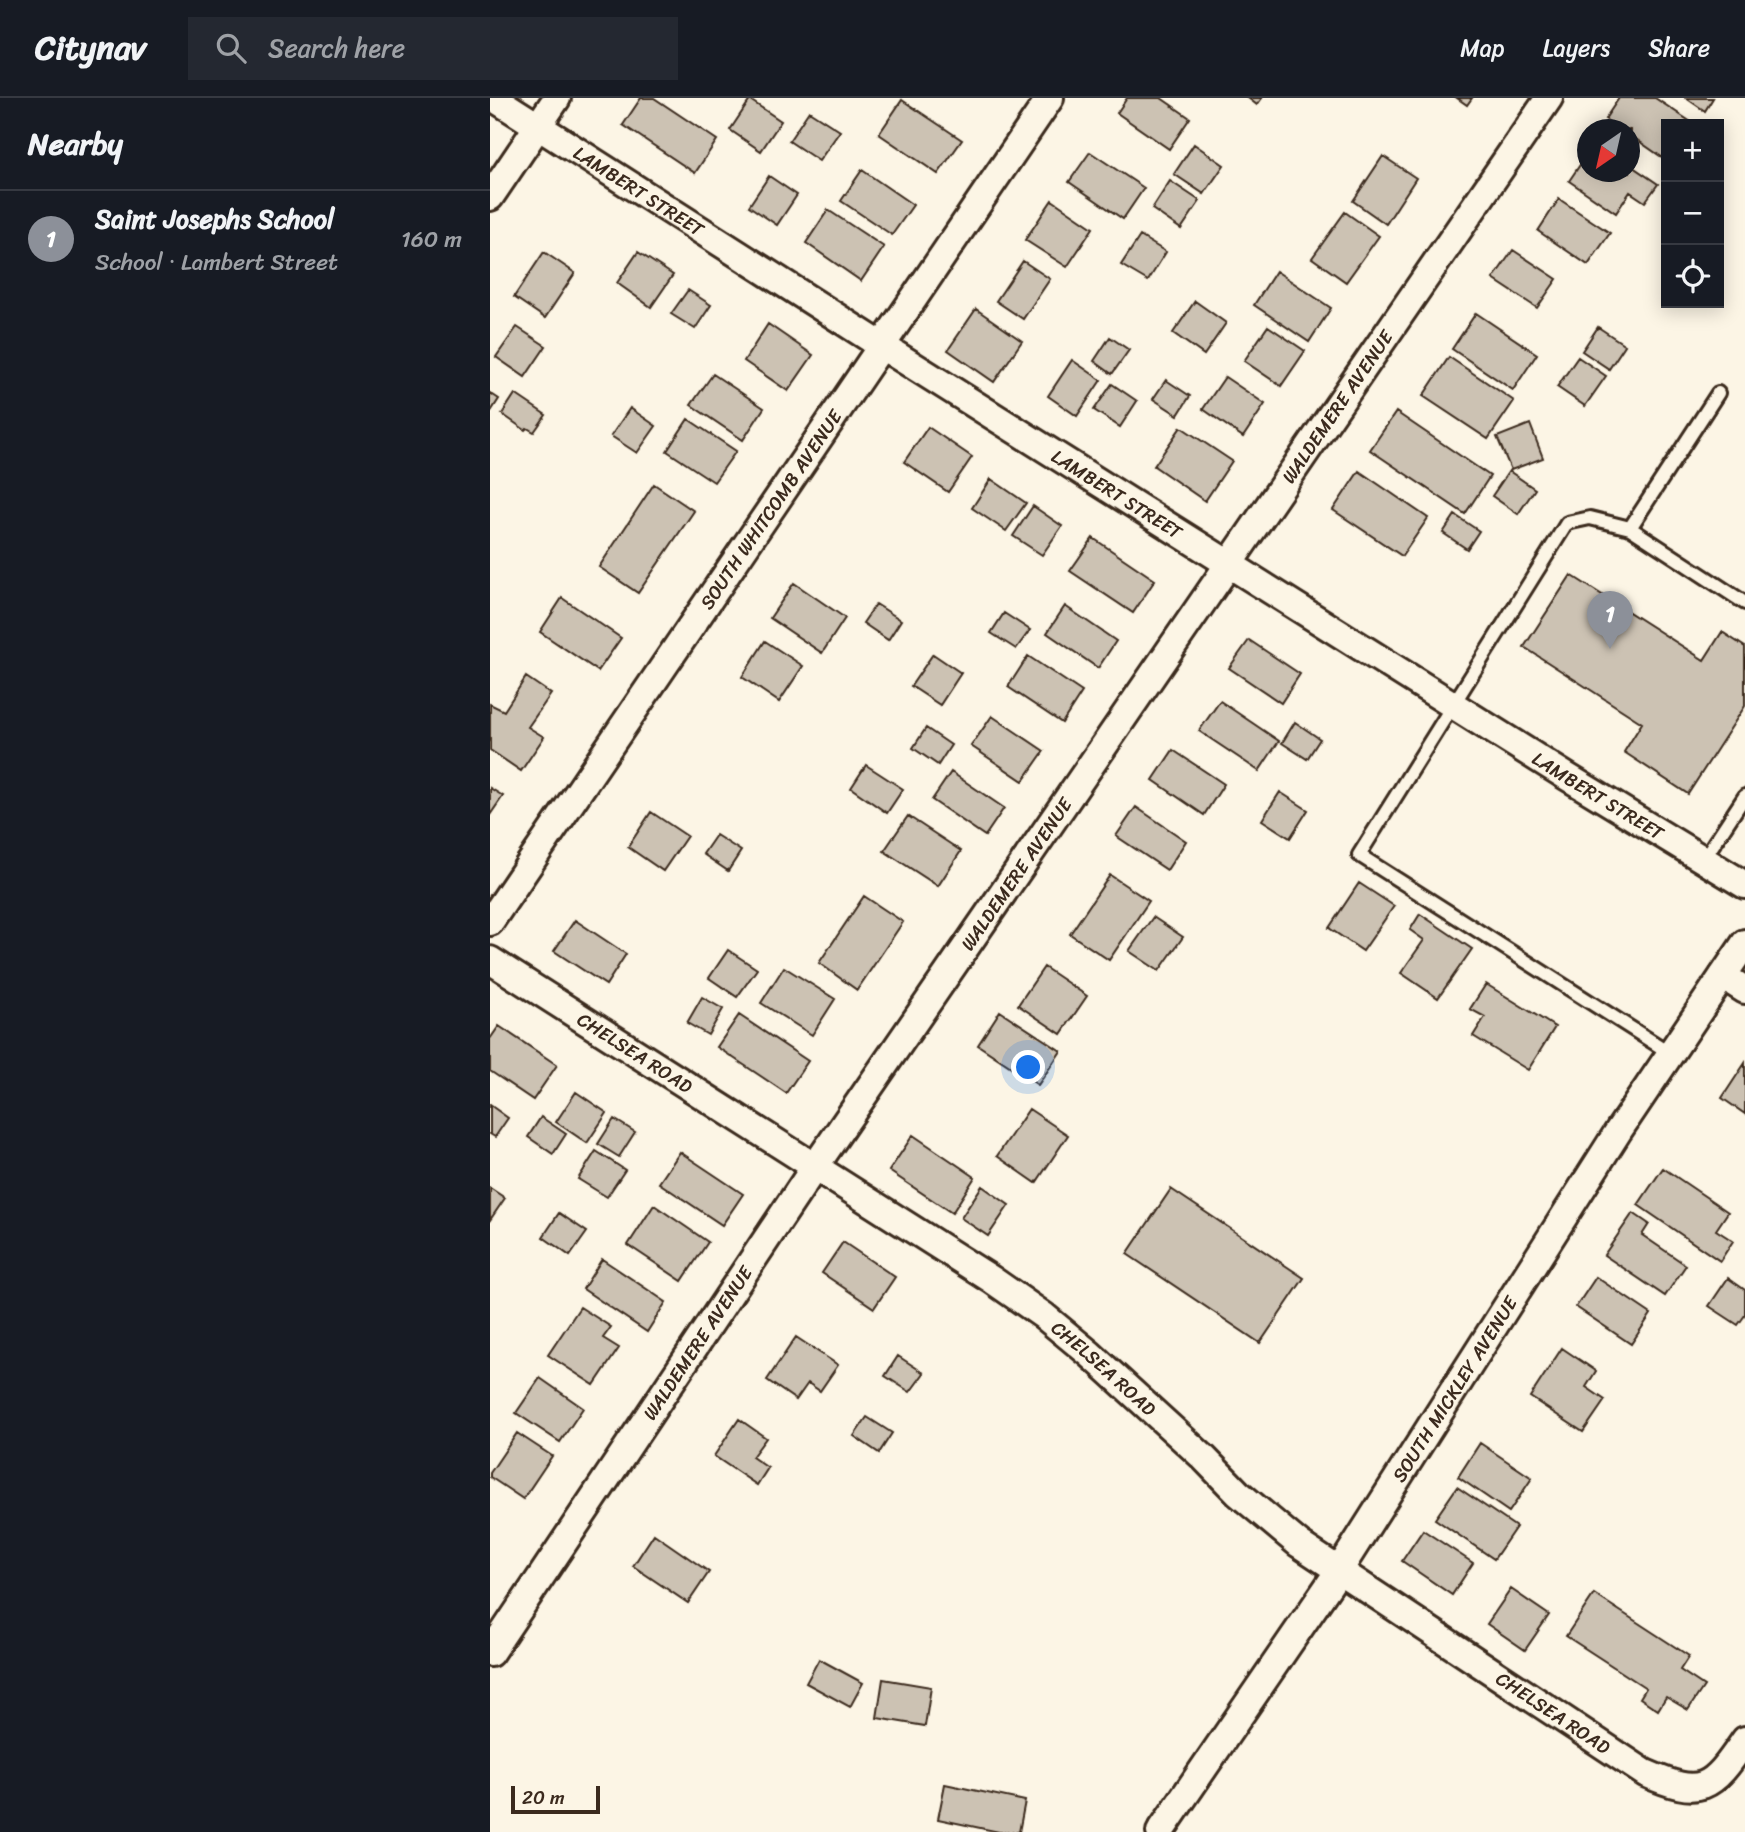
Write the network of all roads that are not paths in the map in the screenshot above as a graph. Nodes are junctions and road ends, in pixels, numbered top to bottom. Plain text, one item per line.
1 (494, 98) edge
2 (557, 98) edge
3 (1050, 98) edge
4 (1549, 98) edge
5 (538, 126) junction
6 (490, 197) edge
7 (882, 346) junction
8 (1718, 393) dead end
9 (1630, 528) junction
10 (1230, 563) junction
11 (1745, 603) edge
12 (1453, 703) junction
13 (1745, 796) edge
14 (1703, 860) junction
15 (1745, 885) edge
16 (490, 922) edge
17 (1745, 943) edge
18 (490, 960) edge
19 (1734, 983) edge
20 (1670, 1053) junction
21 (814, 1168) junction
22 (1338, 1572) junction
23 (490, 1653) edge
24 (1745, 1740) edge
25 (1160, 1832) edge

1 - 5 street, LAMBERT STREET
2 - 5 street
3 - 7 street, SOUTH WHITCOMB AVENUE
4 - 10 street, WALDEMERE AVENUE
5 - 6 street
5 - 7 street, LAMBERT STREET
7 - 10 street, LAMBERT STREET
7 - 16 street, SOUTH WHITCOMB AVENUE
8 - 9 lane
9 - 11 lane
9 - 12 lane
10 - 12 street, LAMBERT STREET
10 - 21 street, WALDEMERE AVENUE
12 - 14 street, LAMBERT STREET
12 - 20 lane
13 - 14 lane
14 - 15 street, LAMBERT STREET
17 - 19 street, SOUTH MICKLEY AVENUE
18 - 21 street, CHELSEA ROAD
19 - 20 street, SOUTH MICKLEY AVENUE
20 - 22 street, SOUTH MICKLEY AVENUE
21 - 22 street, CHELSEA ROAD
21 - 23 street, WALDEMERE AVENUE
22 - 24 street, CHELSEA ROAD
22 - 25 street, SOUTH MICKLEY AVENUE

